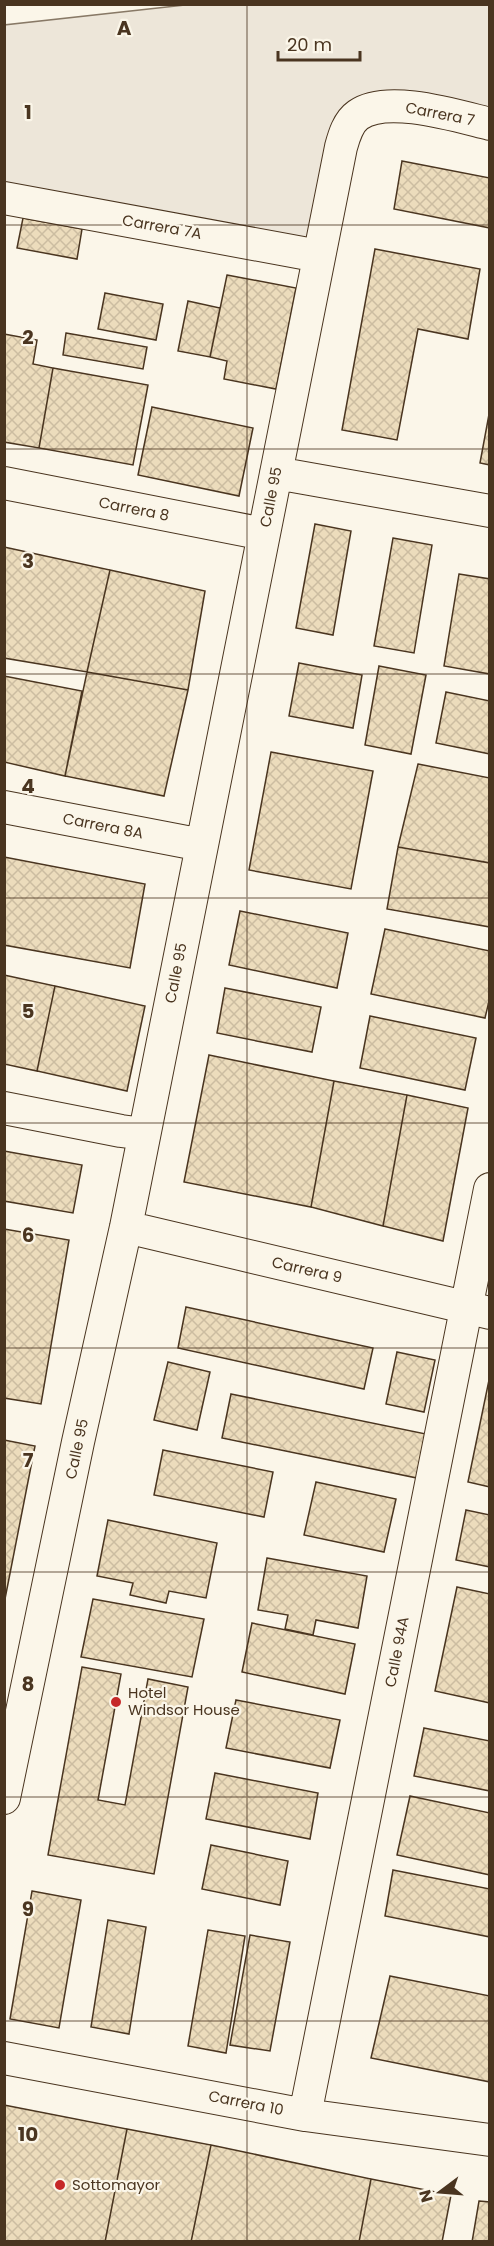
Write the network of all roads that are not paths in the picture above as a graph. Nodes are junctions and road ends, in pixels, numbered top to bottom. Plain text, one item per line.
1 (489, 124) edge
2 (341, 147) joint
3 (4, 198) edge
4 (319, 256) junction
5 (276, 473) junction
6 (4, 483) edge
7 (489, 511) edge
8 (264, 534) junction
9 (4, 807) edge
10 (202, 845) junction
11 (4, 1108) edge
12 (144, 1134) junction
13 (489, 1189) edge
14 (126, 1227) junction
15 (478, 1310) edge
16 (4, 1798) edge
17 (4, 2058) edge
18 (305, 2115) junction
19 (489, 2140) edge

1 - 2 street, Carrera 7
2 - 4 street, Calle 95
3 - 4 street, Carrera 7A
4 - 5 street, Calle 95
5 - 7 street
5 - 8 street, Calle 95
6 - 8 street, Carrera 8
8 - 10 street, Calle 95
9 - 10 street, Carrera 8A
10 - 12 street, Calle 95
11 - 12 street
12 - 14 street, Calle 95
13 - 15 street, Calle 94A
14 - 15 street, Carrera 9
14 - 16 street, Calle 95
15 - 18 street, Calle 94A
17 - 18 street, Carrera 10
18 - 19 street, Carrera 10

